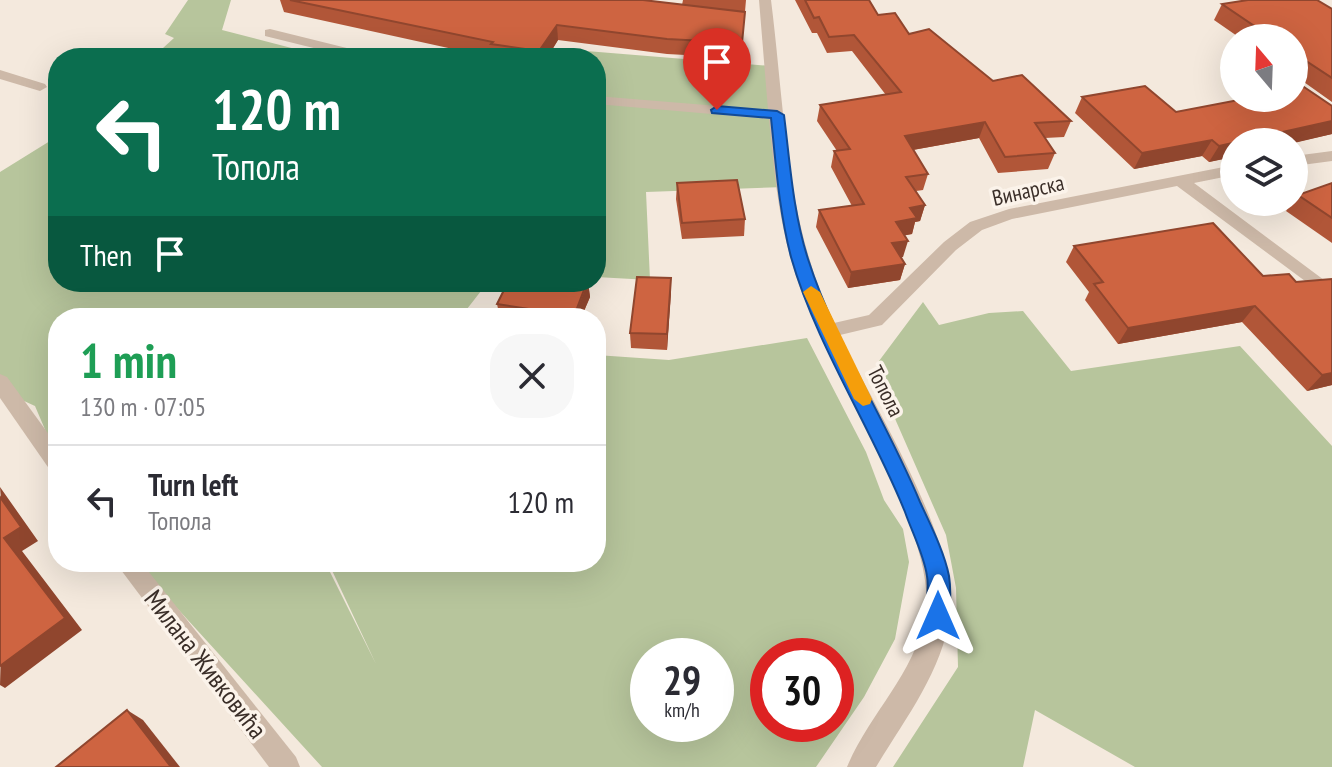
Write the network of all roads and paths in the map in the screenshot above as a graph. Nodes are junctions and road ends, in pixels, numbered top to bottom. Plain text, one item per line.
1 (765, 0) edge
2 (270, 33) dead end
3 (330, 48) edge
4 (0, 74) edge
5 (40, 87) dead end
6 (606, 101) edge
7 (777, 115) junction
8 (1332, 156) edge
9 (1308, 159) edge
10 (1220, 172) edge
11 (1178, 179) junction
12 (1332, 295) edge
13 (829, 331) junction
14 (0, 382) edge
15 (48, 450) edge
16 (135, 572) edge
17 (286, 767) edge
18 (861, 767) edge

1 - 7 street, Топола
2 - 3 street
4 - 5 street
6 - 7 street
7 - 13 street, Топола
8 - 9 street
10 - 11 street, Винарска
11 - 12 street
11 - 13 street, Винарска
13 - 18 street, Топола
14 - 15 street
16 - 17 street, Милана Живковића

